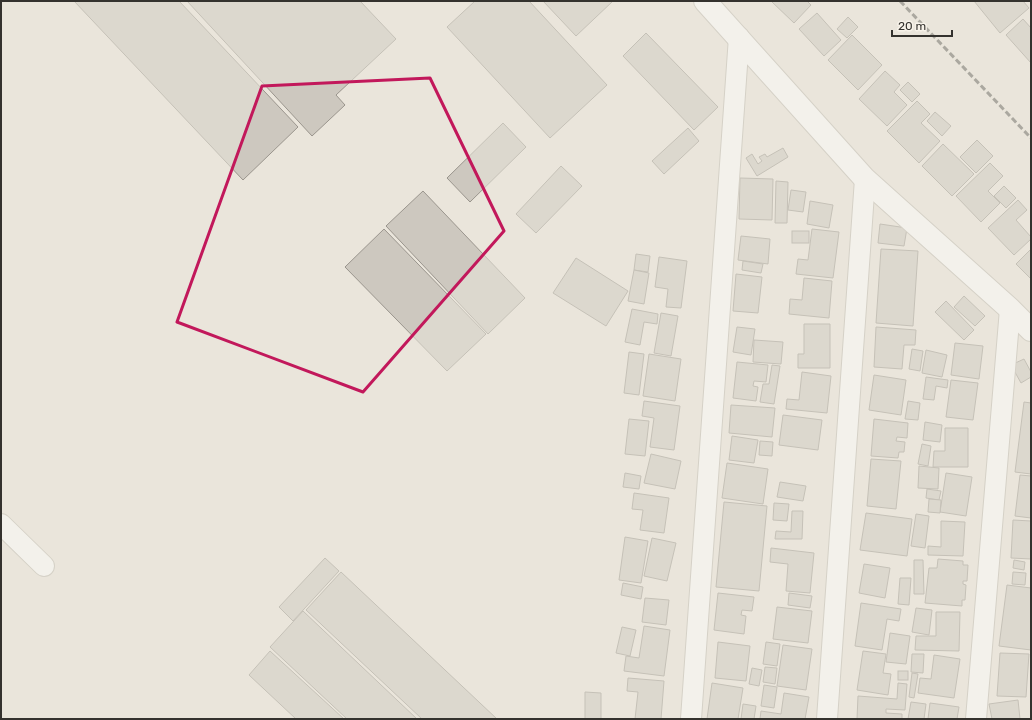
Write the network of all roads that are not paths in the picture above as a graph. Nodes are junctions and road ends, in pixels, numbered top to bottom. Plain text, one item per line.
1 (705, 1) edge
2 (738, 38) junction
3 (865, 179) junction
4 (1010, 309) junction
5 (1031, 330) edge
6 (1, 524) edge
7 (44, 566) dead end
8 (691, 719) edge
9 (827, 719) edge
10 (976, 719) edge

1 - 2 street
2 - 3 street
2 - 8 street
3 - 4 street
3 - 9 street
4 - 5 street
4 - 10 street
6 - 7 street

